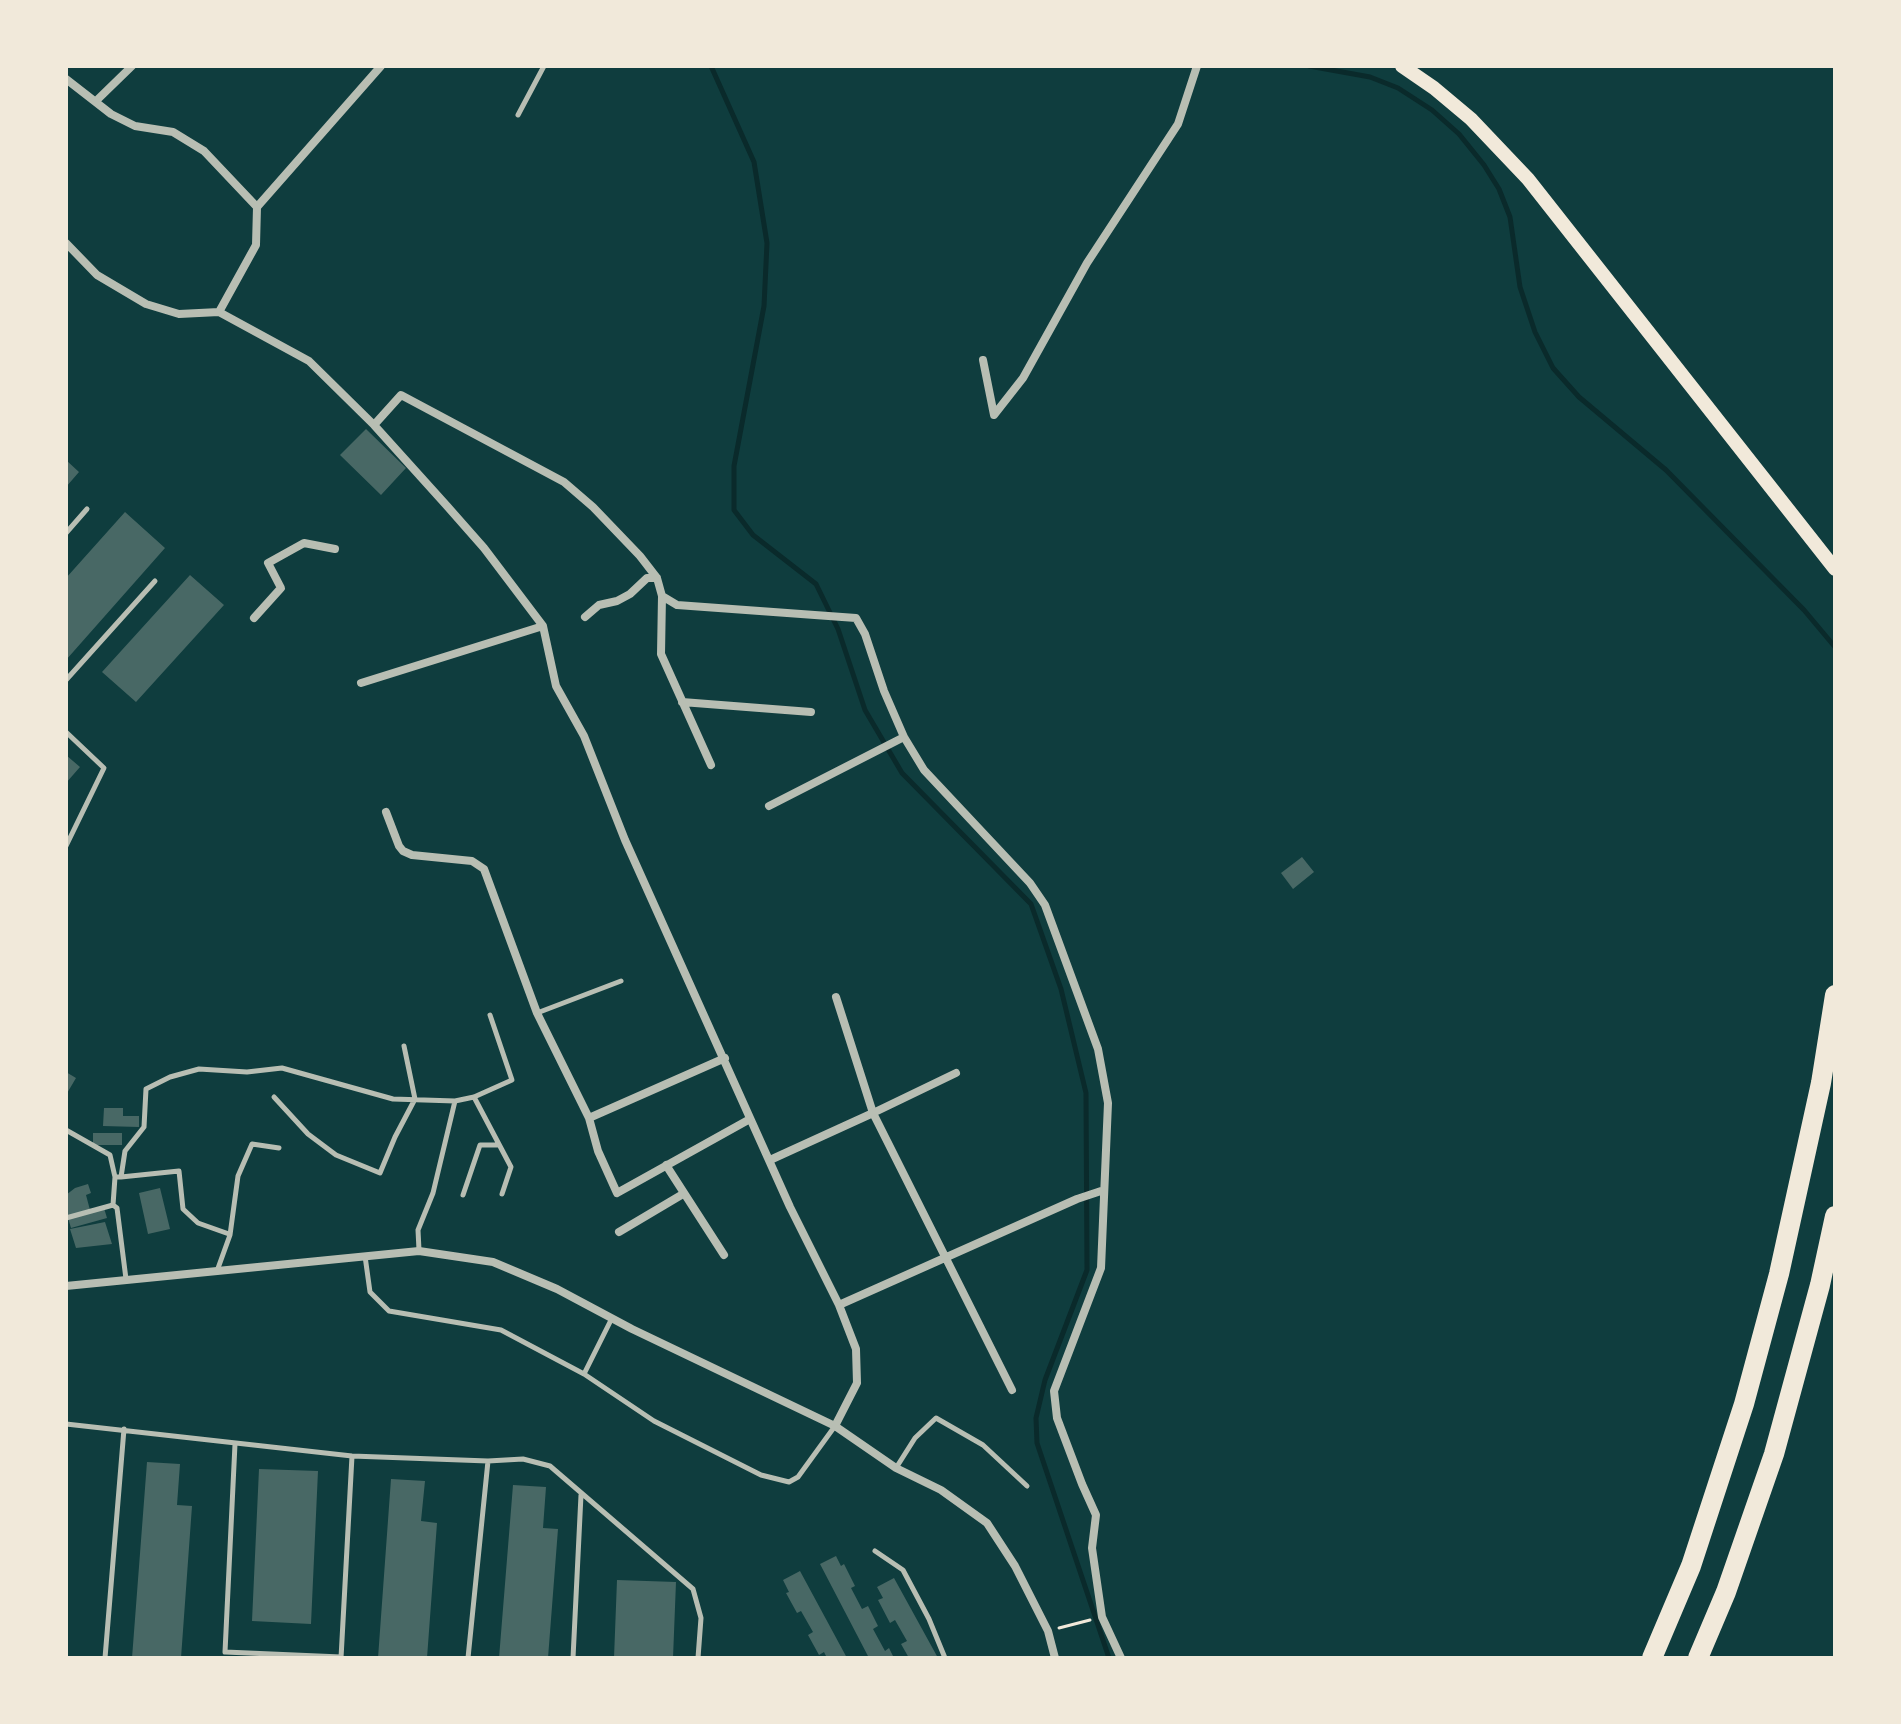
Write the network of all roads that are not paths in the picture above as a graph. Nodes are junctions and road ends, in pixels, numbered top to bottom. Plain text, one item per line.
1 (132, 66) edge
2 (381, 66) edge
3 (544, 66) edge
4 (1197, 66) edge
5 (1402, 66) edge
6 (66, 79) edge
7 (96, 101) junction
8 (518, 115) dead end
9 (257, 207) junction
10 (66, 243) edge
11 (219, 312) junction
12 (983, 360) dead end
13 (374, 425) junction
14 (87, 509) dead end
15 (66, 533) edge
16 (335, 549) dead end
17 (1835, 569) edge
18 (657, 578) junction
19 (155, 581) dead end
20 (662, 596) junction
21 (585, 617) dead end
22 (254, 618) dead end
23 (543, 626) junction
24 (66, 680) edge
25 (361, 683) dead end
26 (682, 702) junction
27 (811, 712) dead end
28 (66, 732) edge
29 (904, 737) junction
30 (711, 765) dead end
31 (769, 806) dead end
32 (386, 812) dead end
33 (66, 846) edge
34 (621, 981) dead end
35 (1835, 995) edge
36 (836, 997) dead end
37 (537, 1013) junction
38 (490, 1015) dead end
39 (404, 1046) dead end
40 (725, 1058) junction
41 (956, 1073) dead end
42 (274, 1097) dead end
43 (474, 1097) junction
44 (415, 1099) junction
45 (455, 1101) junction
46 (873, 1113) junction
47 (589, 1118) junction
48 (750, 1119) junction
49 (66, 1130) edge
50 (497, 1145) junction
51 (279, 1148) dead end
52 (770, 1160) junction
53 (666, 1165) junction
54 (118, 1177) junction
55 (1104, 1190) junction
56 (502, 1194) dead end
57 (683, 1194) junction
58 (463, 1195) dead end
59 (113, 1205) junction
60 (1835, 1216) edge
61 (66, 1218) edge
62 (619, 1232) dead end
63 (230, 1235) junction
64 (419, 1251) junction
65 (724, 1255) dead end
66 (365, 1256) junction
67 (946, 1259) junction
68 (216, 1272) junction
69 (126, 1279) junction
70 (66, 1286) edge
71 (839, 1305) junction
72 (612, 1318) junction
73 (584, 1374) junction
74 (1012, 1390) dead end
75 (66, 1424) edge
76 (835, 1426) junction
77 (124, 1429) junction
78 (235, 1444) junction
79 (352, 1456) junction
80 (488, 1461) junction
81 (896, 1468) junction
82 (1027, 1486) dead end
83 (581, 1494) junction
84 (875, 1551) dead end
85 (341, 1657) edge
86 (105, 1658) edge
87 (468, 1658) edge
88 (573, 1658) edge
89 (698, 1658) edge
90 (945, 1658) edge
91 (1055, 1658) edge
92 (1121, 1658) edge
93 (1652, 1658) edge
94 (1698, 1658) edge

1 - 7 street
2 - 9 street
3 - 8 lane
4 - 12 street
5 - 17 main road
6 - 7 street
7 - 9 street
9 - 11 street
10 - 11 street
11 - 13 street
13 - 18 street
13 - 23 street
14 - 15 lane
16 - 22 street
18 - 20 street
18 - 21 street
19 - 24 lane
20 - 26 street
20 - 29 street
23 - 25 street
23 - 40 street
26 - 27 street
26 - 30 street
28 - 33 lane
29 - 31 street
29 - 55 street
32 - 37 street
34 - 37 lane
35 - 93 highway
36 - 46 street
37 - 47 street
38 - 43 lane
39 - 44 lane
40 - 47 street
40 - 48 street
41 - 46 street
42 - 44 lane
43 - 45 lane
43 - 50 lane
44 - 45 lane
44 - 54 lane
45 - 64 lane
46 - 52 street
46 - 67 street
47 - 53 street
48 - 52 street
48 - 53 street
49 - 54 lane
50 - 56 lane
50 - 58 lane
51 - 63 lane
52 - 71 street
53 - 57 street
54 - 59 lane
54 - 63 lane
55 - 67 street
55 - 92 street
57 - 62 street
57 - 65 street
59 - 61 lane
59 - 69 lane
60 - 94 highway
63 - 68 lane
64 - 66 street
64 - 72 street
66 - 68 street
66 - 73 lane
67 - 71 street
67 - 74 street
68 - 69 street
69 - 70 street
71 - 76 street
72 - 73 lane
72 - 76 street
73 - 76 lane
75 - 77 lane
76 - 81 street
77 - 78 lane
77 - 86 lane
78 - 79 lane
78 - 85 lane
79 - 80 lane
79 - 85 lane
80 - 83 lane
80 - 87 lane
81 - 82 lane
81 - 91 street
83 - 88 lane
83 - 89 lane
84 - 90 lane

